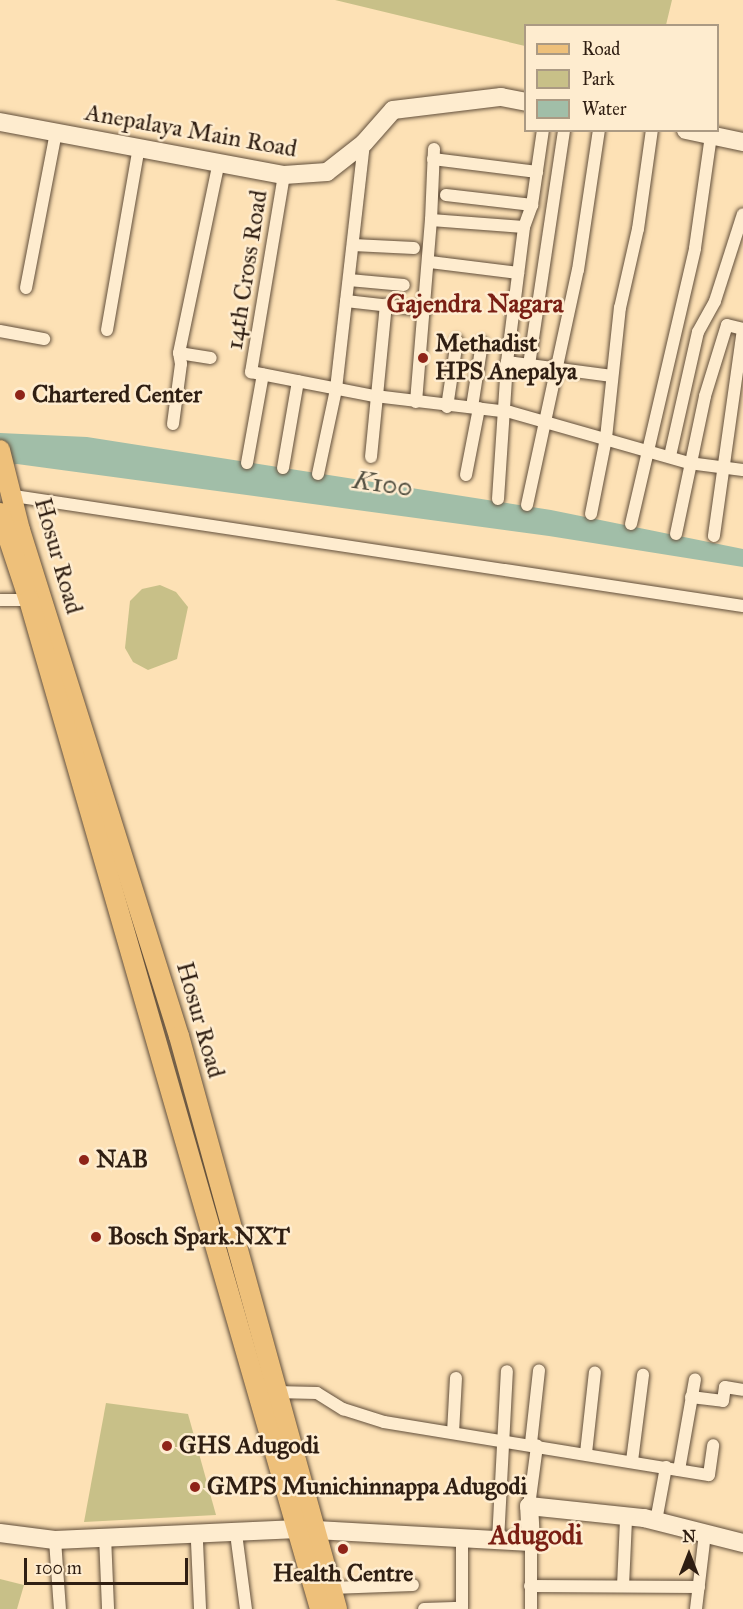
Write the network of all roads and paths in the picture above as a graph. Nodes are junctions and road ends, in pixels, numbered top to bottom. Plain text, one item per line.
1 (524, 102) edge
2 (0, 122) edge
3 (56, 132) junction
4 (543, 132) edge
5 (564, 132) edge
6 (599, 132) edge
7 (652, 132) edge
8 (696, 132) edge
9 (711, 135) junction
10 (743, 142) edge
11 (364, 143) junction
12 (139, 147) junction
13 (219, 161) junction
14 (537, 172) junction
15 (284, 175) junction
16 (446, 195) dead end
17 (531, 205) junction
18 (743, 214) edge
19 (431, 220) junction
20 (524, 227) junction
21 (353, 245) junction
22 (414, 248) dead end
23 (430, 262) junction
24 (518, 273) junction
25 (349, 280) junction
26 (404, 285) dead end
27 (26, 288) dead end
28 (346, 301) junction
29 (386, 305) junction
30 (425, 310) junction
31 (743, 328) edge
32 (107, 330) dead end
33 (0, 331) edge
34 (44, 339) dead end
35 (457, 340) dead end
36 (482, 343) dead end
37 (179, 353) junction
38 (211, 358) dead end
39 (507, 362) junction
40 (529, 365) junction
41 (558, 369) junction
42 (257, 373) junction
43 (612, 376) junction
44 (298, 381) junction
45 (336, 389) junction
46 (375, 396) junction
47 (417, 402) junction
48 (447, 407) junction
49 (476, 407) junction
50 (503, 411) junction
51 (547, 420) junction
52 (173, 424) dead end
53 (606, 438) junction
54 (0, 450) edge
55 (648, 452) junction
56 (670, 456) junction
57 (371, 457) dead end
58 (247, 463) dead end
59 (689, 463) junction
60 (721, 467) junction
61 (283, 468) dead end
62 (743, 470) edge
63 (318, 474) dead end
64 (466, 475) dead end
65 (14, 496) junction
66 (498, 499) dead end
67 (527, 505) dead end
68 (0, 513) edge
69 (591, 514) dead end
70 (631, 524) dead end
71 (676, 534) dead end
72 (714, 536) dead end
73 (0, 600) edge
74 (29, 600) junction
75 (743, 606) edge
76 (539, 1370) dead end
77 (507, 1371) dead end
78 (595, 1371) dead end
79 (643, 1375) dead end
80 (456, 1378) dead end
81 (695, 1379) dead end
82 (743, 1390) edge
83 (275, 1392) junction
84 (691, 1397) junction
85 (453, 1433) junction
86 (500, 1438) junction
87 (534, 1445) junction
88 (713, 1445) dead end
89 (586, 1453) junction
90 (632, 1461) junction
91 (666, 1467) junction
92 (679, 1470) junction
93 (529, 1506) junction
94 (626, 1519) junction
95 (656, 1521) junction
96 (0, 1533) edge
97 (705, 1533) junction
98 (307, 1534) junction
99 (237, 1540) junction
100 (462, 1540) junction
101 (105, 1541) junction
102 (498, 1541) junction
103 (198, 1542) junction
104 (531, 1542) junction
105 (743, 1543) edge
106 (0, 1544) edge
107 (55, 1545) junction
108 (413, 1585) dead end
109 (530, 1586) junction
110 (623, 1586) junction
111 (699, 1587) junction
112 (331, 1588) junction
113 (60, 1609) edge
114 (108, 1609) edge
115 (200, 1609) edge
116 (246, 1609) edge
117 (321, 1609) edge
118 (337, 1609) edge
119 (424, 1609) edge
120 (531, 1609) edge
121 (696, 1609) edge

1 - 11 street, Anepalaya Main Road
2 - 3 street, Anepalaya Main Road
3 - 12 street, Anepalaya Main Road
3 - 27 street
4 - 14 street
5 - 40 street
6 - 41 street
7 - 43 street
8 - 9 street
9 - 10 street
9 - 55 street
11 - 15 street, Anepalaya Main Road
11 - 21 street
12 - 13 street, Anepalaya Main Road
12 - 32 street
13 - 15 street, Anepalaya Main Road
13 - 37 street
14 - 17 street
14 - 19 street
15 - 42 street, 14th Cross Road
16 - 17 street
17 - 20 street
18 - 56 street
19 - 20 street
19 - 23 street
20 - 24 street
21 - 22 street
21 - 25 street
23 - 24 street
23 - 30 street
24 - 39 street
25 - 26 street
25 - 28 street
28 - 29 street
28 - 45 street
29 - 30 street
29 - 46 street
30 - 47 street
31 - 59 street
31 - 60 street
33 - 34 street
35 - 48 street
36 - 49 street
37 - 38 street
37 - 52 street
39 - 40 street
39 - 50 street
40 - 41 street
41 - 43 street
41 - 51 street
42 - 44 street
42 - 58 street, 14th Cross Road
43 - 53 street
44 - 45 street
44 - 61 street
45 - 46 street
45 - 63 street
46 - 47 street
46 - 57 street
47 - 48 street
48 - 49 street
49 - 50 street
49 - 64 street
50 - 51 street
50 - 66 street
51 - 53 street
51 - 67 street
53 - 55 street
53 - 69 street
54 - 65 main road, Hosur Road
55 - 56 street
55 - 70 street
56 - 59 street
59 - 60 street
59 - 71 street
60 - 62 street
60 - 72 street
65 - 75 street
65 - 83 main road, Hosur Road
68 - 74 main road, Hosur Road
73 - 74 street
74 - 98 main road, Hosur Road
76 - 87 street
77 - 86 street
78 - 89 street
79 - 90 street
80 - 85 street
81 - 84 street
82 - 84 street
83 - 85 street
83 - 98 main road, Hosur Road
84 - 92 street
85 - 86 street
86 - 87 street
86 - 102 street
87 - 89 street
87 - 93 street
88 - 92 street
89 - 90 street
90 - 91 street
91 - 92 street
91 - 95 street
93 - 94 street
93 - 104 street
94 - 95 street
94 - 110 street
95 - 97 street
96 - 107 street
97 - 105 street
97 - 111 street
98 - 99 street
98 - 100 street
98 - 101 street
98 - 112 main road, Hosur Road
98 - 117 main road, Hosur Road
99 - 103 street
99 - 116 street
100 - 102 street
100 - 119 street
101 - 103 street
101 - 107 street
101 - 114 street
102 - 104 street
103 - 115 street
104 - 109 street
106 - 107 street
107 - 113 street
108 - 112 street
109 - 110 street
109 - 120 street
110 - 111 street
111 - 121 street
112 - 118 main road, Hosur Road

